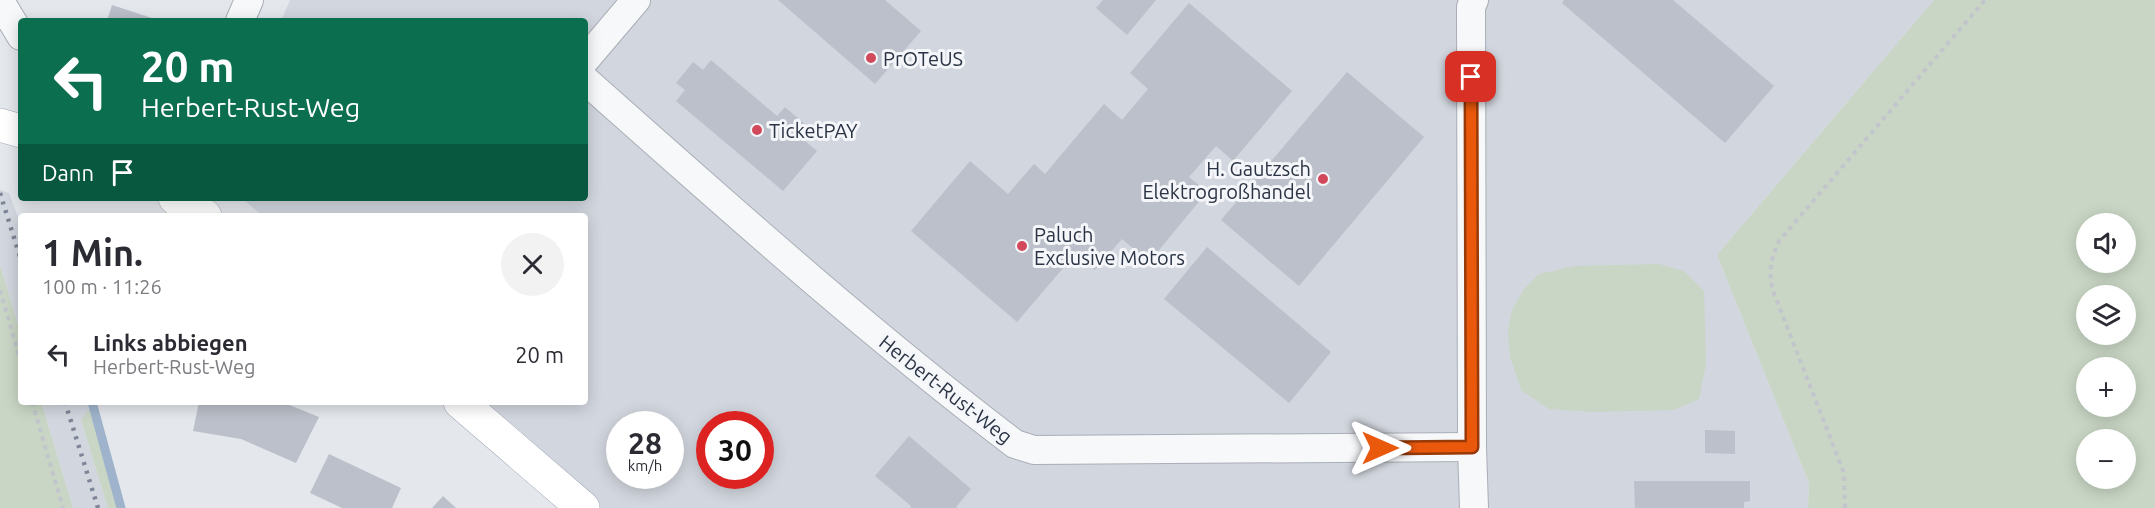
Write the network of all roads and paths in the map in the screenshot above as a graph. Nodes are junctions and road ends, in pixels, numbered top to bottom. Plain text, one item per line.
1 (249, 0) edge
2 (636, 0) edge
3 (1474, 0) edge
4 (1985, 0) edge
5 (0, 1) edge
6 (241, 18) edge
7 (18, 31) edge
8 (588, 56) edge
9 (588, 83) edge
10 (0, 125) edge
11 (18, 130) edge
12 (180, 201) edge
13 (200, 213) edge
14 (0, 290) edge
15 (18, 353) edge
16 (33, 405) edge
17 (463, 405) edge
18 (1472, 447) junction
19 (63, 508) edge
20 (583, 508) edge
21 (1474, 508) edge
22 (1845, 508) edge

1 - 6 street
2 - 8 street
3 - 18 street
4 - 22 path
5 - 7 street
9 - 18 street, Herbert-Rust-Weg
10 - 11 main road
12 - 13 main road
14 - 15 path
16 - 19 path
17 - 20 main road
18 - 21 street

